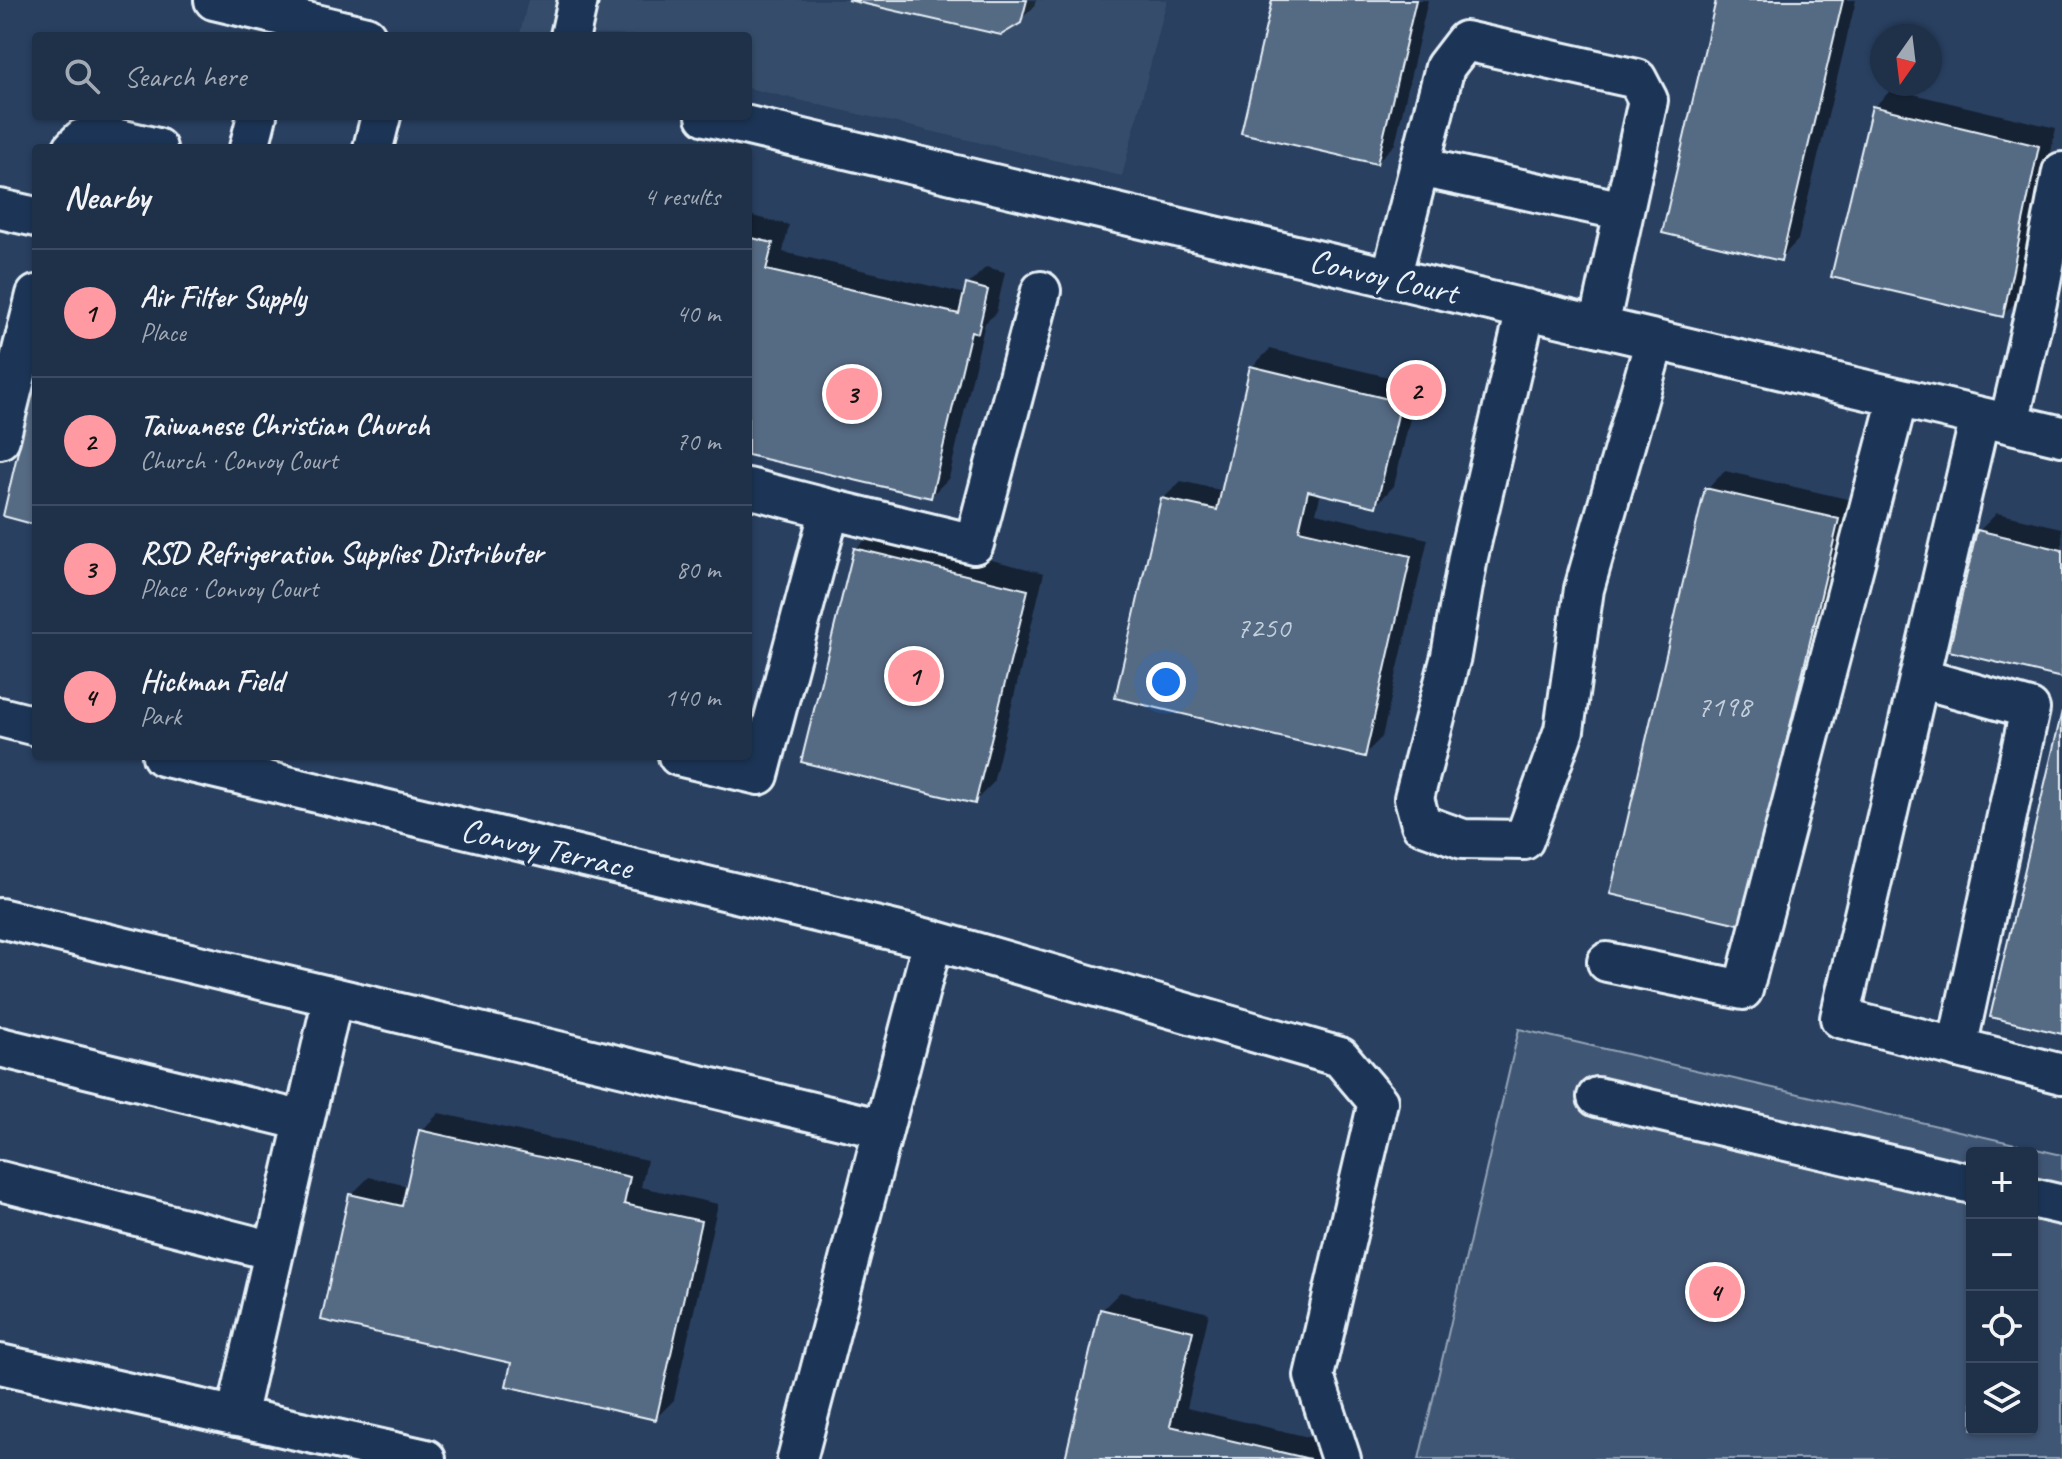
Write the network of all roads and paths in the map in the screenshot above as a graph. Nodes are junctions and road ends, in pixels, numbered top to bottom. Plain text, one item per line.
1 (214, 0) edge
2 (578, 0) edge
3 (280, 26) edge
4 (332, 32) edge
5 (571, 32) edge
6 (256, 120) edge
7 (380, 120) edge
8 (723, 120) edge
9 (77, 144) edge
10 (140, 144) edge
11 (250, 144) edge
12 (374, 144) edge
13 (1419, 167) junction
14 (2062, 172) edge
15 (0, 209) edge
16 (1624, 211) junction
17 (32, 216) edge
18 (1391, 278) junction
19 (1041, 291) dead end
20 (1526, 309) junction
21 (32, 311) edge
22 (1599, 327) junction
23 (1655, 340) junction
24 (1898, 398) junction
25 (1994, 420) junction
26 (2062, 436) edge
27 (0, 439) edge
28 (752, 489) edge
29 (830, 509) junction
30 (1919, 678) junction
31 (0, 717) edge
32 (32, 725) edge
33 (179, 760) edge
34 (695, 760) edge
35 (0, 918) edge
36 (933, 940) junction
37 (1607, 962) dead end
38 (333, 997) junction
39 (0, 1047) edge
40 (1957, 1048) junction
41 (2062, 1074) edge
42 (1597, 1097) dead end
43 (304, 1121) junction
44 (883, 1129) junction
45 (0, 1181) edge
46 (1966, 1183) edge
47 (2038, 1199) edge
48 (2062, 1205) edge
49 (274, 1251) junction
50 (0, 1364) edge
51 (236, 1417) junction
52 (426, 1459) edge
53 (797, 1459) edge
54 (1341, 1459) edge

1 - 3 street
2 - 5 street
3 - 4 street
6 - 11 street
7 - 12 street
8 - 18 street, Convoy Court
9 - 10 street
13 - 16 street
13 - 16 street
13 - 18 street
14 - 25 street
15 - 17 street
16 - 22 street
18 - 20 street, Convoy Court
19 - 29 street
20 - 22 street, Convoy Court
20 - 23 street
21 - 27 street
22 - 23 street, Convoy Court
23 - 24 street, Convoy Court
24 - 25 street, Convoy Court
24 - 37 street
25 - 26 street, Convoy Court
25 - 30 street
28 - 29 street
29 - 34 street
30 - 40 street
30 - 40 street
31 - 32 street
33 - 36 street, Convoy Terrace
35 - 38 street
36 - 44 street
36 - 54 street, Convoy Terrace
38 - 43 street
38 - 44 street
39 - 43 street
40 - 41 street
42 - 46 street
43 - 49 street
44 - 53 street
45 - 49 street
47 - 48 street
49 - 51 street
50 - 51 street
51 - 52 street

